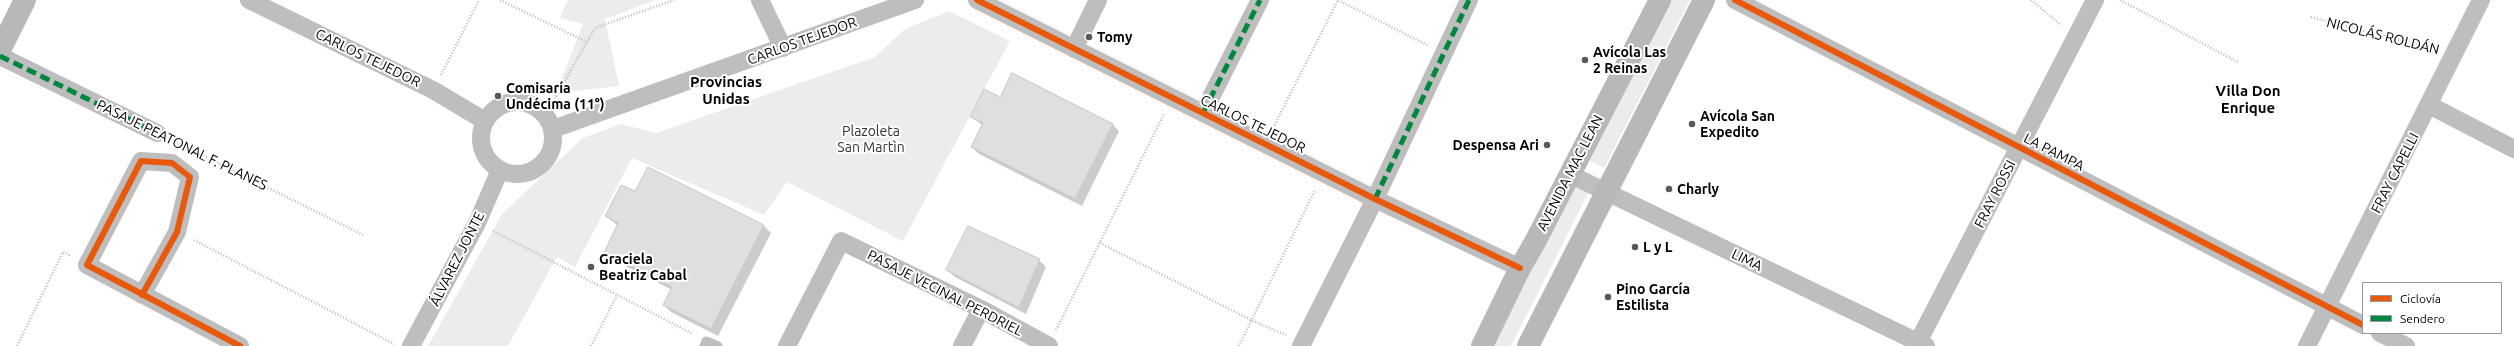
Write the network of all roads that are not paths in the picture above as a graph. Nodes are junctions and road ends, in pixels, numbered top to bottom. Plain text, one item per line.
1 (25, 0) edge
2 (249, 0) edge
3 (760, 0) edge
4 (915, 0) edge
5 (977, 0) edge
6 (1098, 0) edge
7 (1260, 0) edge
8 (1469, 0) edge
9 (1660, 0) edge
10 (1704, 0) edge
11 (1735, 0) edge
12 (2095, 0) edge
13 (2481, 0) edge
14 (783, 48) junction
15 (1074, 49) junction
16 (0, 50) edge
17 (0, 56) edge
18 (2429, 105) junction
19 (1202, 113) junction
20 (485, 121) junction
21 (553, 129) junction
22 (157, 133) road end
23 (2019, 148) junction
24 (2514, 149) edge
25 (500, 170) junction
26 (1569, 174) junction
27 (1606, 192) junction
28 (1375, 199) junction
29 (1520, 268) junction
30 (142, 295) junction
31 (2327, 307) junction
32 (980, 310) junction
33 (2362, 324) edge
34 (2382, 334) edge
35 (219, 341) edge
36 (705, 344) edge
37 (1302, 344) edge
38 (1920, 345) edge
39 (240, 346) edge
40 (411, 346) edge
41 (718, 346) edge
42 (787, 346) edge
43 (962, 346) edge
44 (1048, 346) edge
45 (1482, 346) edge
46 (1528, 346) edge
47 (2307, 346) edge
48 (2406, 346) edge

1 - 16 main road
2 - 20 street, CARLOS TEJEDOR
3 - 14 street
4 - 14 street, CARLOS TEJEDOR
5 - 15 street, CARLOS TEJEDOR
6 - 15 street
7 - 19 street
8 - 28 street
9 - 26 main road, AVENIDA MAC LEAN
10 - 27 main road
11 - 23 street, LA PAMPA
12 - 23 street, FRAY ROSSI
13 - 18 street, FRAY CAPELLI
14 - 21 street, CARLOS TEJEDOR
15 - 19 street, CARLOS TEJEDOR
17 - 22 street, PASAJE PEATONAL F. PLANES
18 - 24 street
18 - 31 street, FRAY CAPELLI
19 - 28 street, CARLOS TEJEDOR
20 - 21 street
20 - 25 street
21 - 25 street
23 - 31 street, LA PAMPA
23 - 38 street, FRAY ROSSI
25 - 40 street, ÁLVAREZ JONTE
26 - 27 street, LIMA
26 - 29 main road, AVENIDA MAC LEAN
27 - 38 street, LIMA
27 - 46 main road
28 - 29 street, CARLOS TEJEDOR
28 - 37 street
29 - 45 main road, AVENIDA MAC LEAN
30 - 30 street
30 - 35 street
31 - 33 street, LA PAMPA
31 - 47 street, FRAY CAPELLI
32 - 42 street, PASAJE VECINAL PERDRIEL
32 - 43 street
32 - 44 street, PASAJE VECINAL PERDRIEL
34 - 48 street
35 - 39 street
36 - 41 lane

